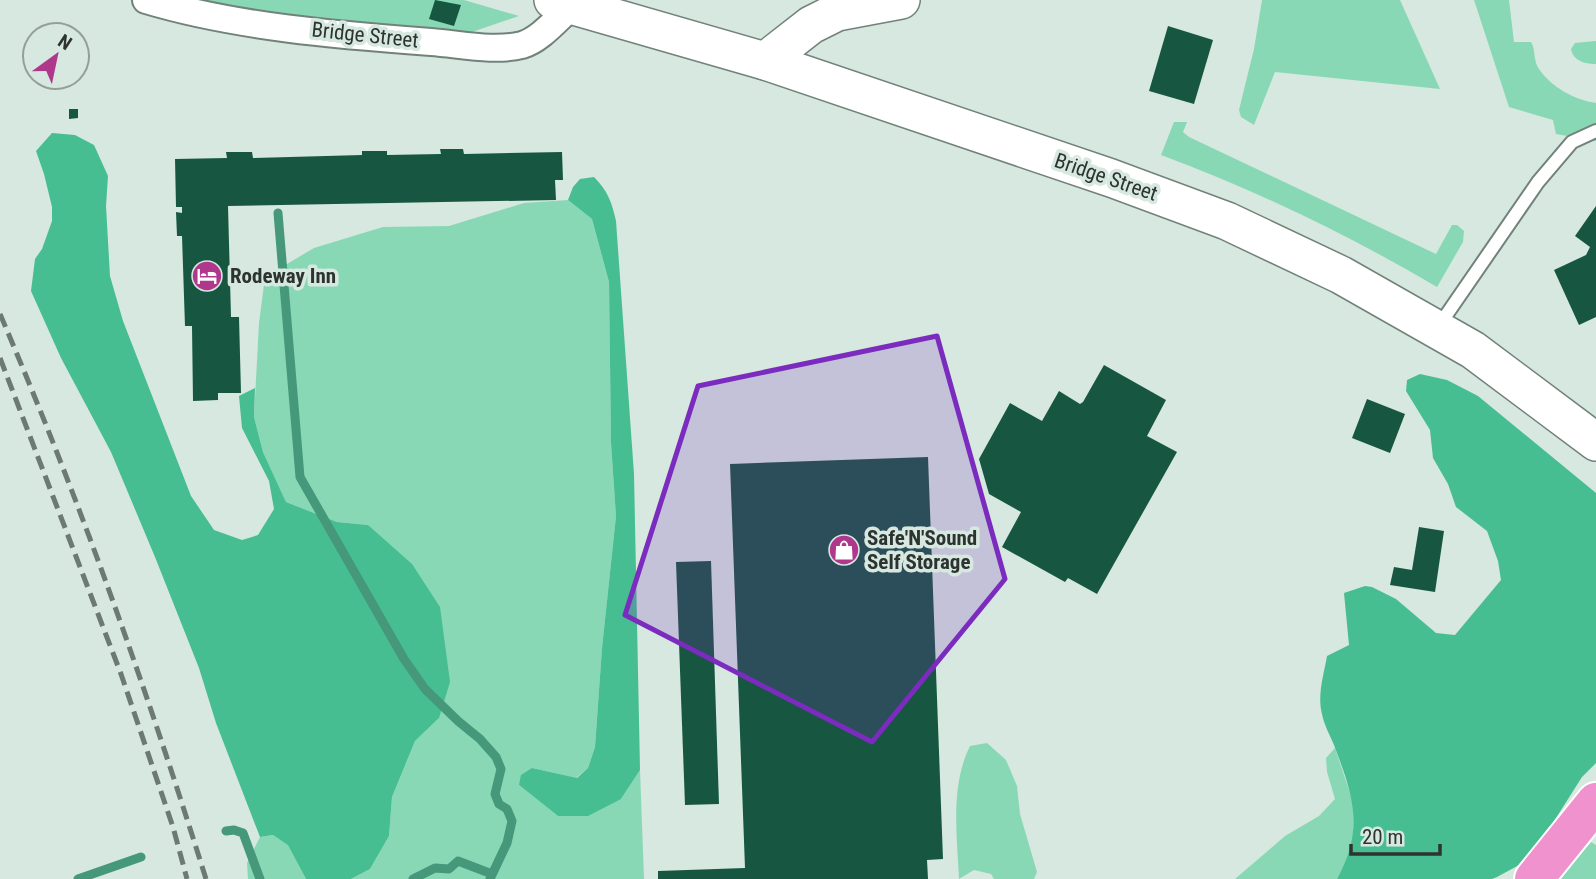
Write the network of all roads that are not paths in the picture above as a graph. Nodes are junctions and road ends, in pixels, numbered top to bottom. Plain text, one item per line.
1 (146, 0) edge
2 (901, 0) edge
3 (563, 3) edge
4 (765, 61) junction
5 (1596, 131) edge
6 (1436, 329) junction
7 (1596, 442) edge
8 (1596, 802) edge
9 (1534, 879) edge

1 - 3 street, Bridge Street
2 - 4 main road
3 - 4 main road, Bridge Street
4 - 6 main road, Bridge Street
5 - 6 lane
6 - 7 main road, Bridge Street
8 - 9 highway

